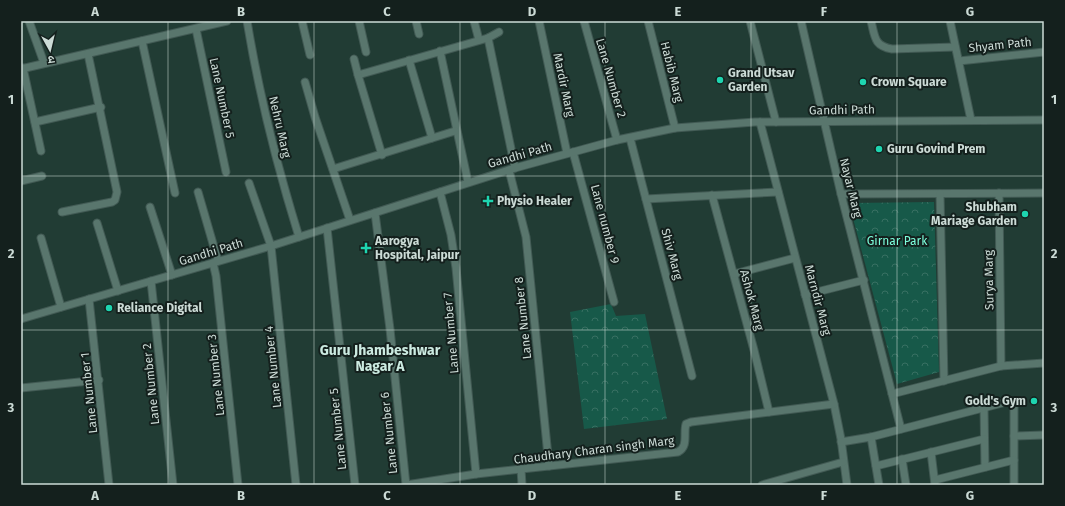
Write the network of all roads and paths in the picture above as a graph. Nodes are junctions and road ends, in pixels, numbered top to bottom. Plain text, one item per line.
1 (29, 21) edge
2 (226, 21) edge
3 (247, 21) edge
4 (302, 21) edge
5 (359, 21) edge
6 (416, 21) edge
7 (474, 21) edge
8 (539, 21) edge
9 (584, 21) edge
10 (648, 21) edge
11 (750, 21) edge
12 (801, 21) edge
13 (872, 21) edge
14 (950, 21) edge
15 (196, 29) junction
16 (499, 32) dead end
17 (419, 34) dead end
18 (488, 38) junction
19 (479, 40) junction
20 (142, 42) junction
21 (955, 47) junction
22 (440, 51) junction
23 (366, 52) dead end
24 (1044, 52) edge
25 (88, 54) junction
26 (310, 55) dead end
27 (354, 59) dead end
28 (409, 60) junction
29 (958, 61) junction
30 (44, 63) junction
31 (22, 68) edge
32 (358, 75) junction
33 (305, 82) dead end
34 (101, 107) junction
35 (971, 120) junction
36 (1044, 120) edge
37 (35, 122) junction
38 (760, 122) junction
39 (776, 122) junction
40 (823, 122) junction
41 (675, 128) junction
42 (455, 131) junction
43 (432, 138) junction
44 (630, 138) junction
45 (617, 140) junction
46 (41, 151) dead end
47 (570, 152) junction
48 (382, 155) junction
49 (334, 169) junction
50 (512, 169) junction
51 (226, 172) dead end
52 (42, 176) dead end
53 (21, 181) edge
54 (468, 182) junction
55 (250, 184) dead end
56 (198, 192) dead end
57 (440, 192) junction
58 (778, 192) junction
59 (175, 193) dead end
60 (998, 193) junction
61 (1044, 193) edge
62 (841, 194) junction
63 (940, 194) junction
64 (712, 195) junction
65 (646, 199) junction
66 (150, 207) dead end
67 (62, 212) dead end
68 (375, 213) junction
69 (350, 220) junction
70 (97, 223) dead end
71 (327, 228) junction
72 (299, 237) junction
73 (41, 238) dead end
74 (271, 246) junction
75 (795, 258) junction
76 (216, 262) junction
77 (734, 274) junction
78 (172, 275) junction
79 (864, 280) junction
80 (151, 282) junction
81 (118, 291) junction
82 (805, 295) junction
83 (89, 300) junction
84 (614, 302) dead end
85 (61, 307) junction
86 (21, 319) edge
87 (1044, 363) edge
88 (1001, 366) junction
89 (692, 376) dead end
90 (99, 380) junction
91 (944, 381) junction
92 (21, 388) edge
93 (892, 394) junction
94 (834, 404) junction
95 (984, 407) junction
96 (769, 412) junction
97 (901, 429) junction
98 (1044, 435) edge
99 (1014, 436) junction
100 (871, 437) junction
101 (984, 439) junction
102 (841, 442) junction
103 (931, 452) junction
104 (902, 459) junction
105 (1014, 460) junction
106 (843, 462) junction
107 (549, 466) junction
108 (876, 466) junction
109 (985, 467) junction
110 (521, 470) junction
111 (476, 474) junction
112 (935, 482) edge
113 (767, 484) edge
114 (109, 485) edge
115 (174, 485) edge
116 (238, 485) edge
117 (296, 485) edge
118 (355, 485) edge
119 (406, 485) edge
120 (522, 485) edge
121 (847, 485) edge
122 (879, 485) edge
123 (906, 485) edge
124 (1014, 485) edge

1 - 30 street
2 - 15 street
3 - 72 street, Nehru Marg
4 - 26 street
5 - 23 street
6 - 17 street
7 - 19 street
8 - 47 street, Mardir Marg
9 - 45 street, Lane Number 2
10 - 41 street, Habib Marg
11 - 39 street
12 - 40 street, Nayar Marg
13 - 21 street
14 - 21 street
15 - 20 street
15 - 51 street, Lane Number 5
16 - 18 street
18 - 19 street
18 - 50 street, Lane Number 8
19 - 22 street
20 - 25 street
20 - 59 street
21 - 29 street
22 - 28 street
22 - 42 street
24 - 29 street, Shyam Path
25 - 30 street
25 - 34 street
27 - 32 street
28 - 32 street
28 - 43 street
29 - 35 street
30 - 31 street
31 - 37 street
32 - 48 street
33 - 49 street
34 - 37 street
34 - 67 street
35 - 36 street, Gandhi Path
35 - 40 street, Gandhi Path
37 - 46 street
38 - 39 street, Gandhi Path
38 - 41 street, Gandhi Path
38 - 58 street, Marndir Marg
39 - 40 street, Gandhi Path
40 - 62 street, Nayar Marg
41 - 44 street, Gandhi Path
42 - 43 street
42 - 54 street
43 - 48 street
44 - 45 street, Gandhi Path
44 - 65 street, Shiv Marg
45 - 47 street, Gandhi Path
47 - 50 street, Gandhi Path
47 - 84 street, Lane number 9
48 - 49 street
49 - 69 street
50 - 54 street, Gandhi Path
50 - 107 street, Lane Number 8
52 - 53 street
54 - 57 street, Gandhi Path
55 - 74 street, Lane Number 4
56 - 76 street, Lane Number 3
57 - 68 street, Gandhi Path
57 - 111 street, Lane Number 7
58 - 64 street
58 - 75 street, Marndir Marg
60 - 61 street
60 - 63 street
60 - 88 street, Surya Marg
62 - 63 street
62 - 79 street, Nayar Marg
63 - 91 street
64 - 65 street
64 - 77 street, Ashok Marg
65 - 89 street, Shiv Marg
66 - 78 street
68 - 69 street, Gandhi Path
68 - 119 street, Lane Number 6
69 - 71 street, Gandhi Path
70 - 81 street
71 - 72 street, Gandhi Path
71 - 118 street, Lane Number 5
72 - 74 street, Gandhi Path
73 - 85 street
74 - 76 street, Gandhi Path
74 - 117 street, Lane Number 4
75 - 77 street
75 - 82 street, Marndir Marg
76 - 78 street, Gandhi Path
76 - 116 street, Lane Number 3
77 - 96 street, Ashok Marg
78 - 80 street, Gandhi Path
79 - 82 street
79 - 93 street, Nayar Marg
80 - 81 street, Gandhi Path
80 - 115 street, Lane Number 2
81 - 83 street, Gandhi Path
82 - 94 street, Marndir Marg
83 - 85 street, Gandhi Path
83 - 90 street, Lane Number 1
85 - 86 street, Gandhi Path
87 - 88 street
88 - 91 street
90 - 92 street
90 - 114 street, Lane Number 1
91 - 93 street
93 - 97 street, Nayar Marg
94 - 96 street, Chaudhary Charan singh Marg
94 - 102 street, Marndir Marg
95 - 97 street
95 - 99 street
95 - 101 street
96 - 107 street, Chaudhary Charan singh Marg
97 - 100 street
98 - 99 street
99 - 105 street
100 - 102 street
100 - 108 street
101 - 103 street
101 - 109 street
102 - 106 street, Marndir Marg
103 - 104 street
103 - 112 street
104 - 108 street
104 - 123 street
105 - 109 street
105 - 124 street
106 - 113 street
106 - 121 street, Marndir Marg
107 - 110 street, Chaudhary Charan singh Marg
108 - 122 street
109 - 112 street
110 - 111 street, Chaudhary Charan singh Marg
110 - 120 street
111 - 119 street, Chaudhary Charan singh Marg

